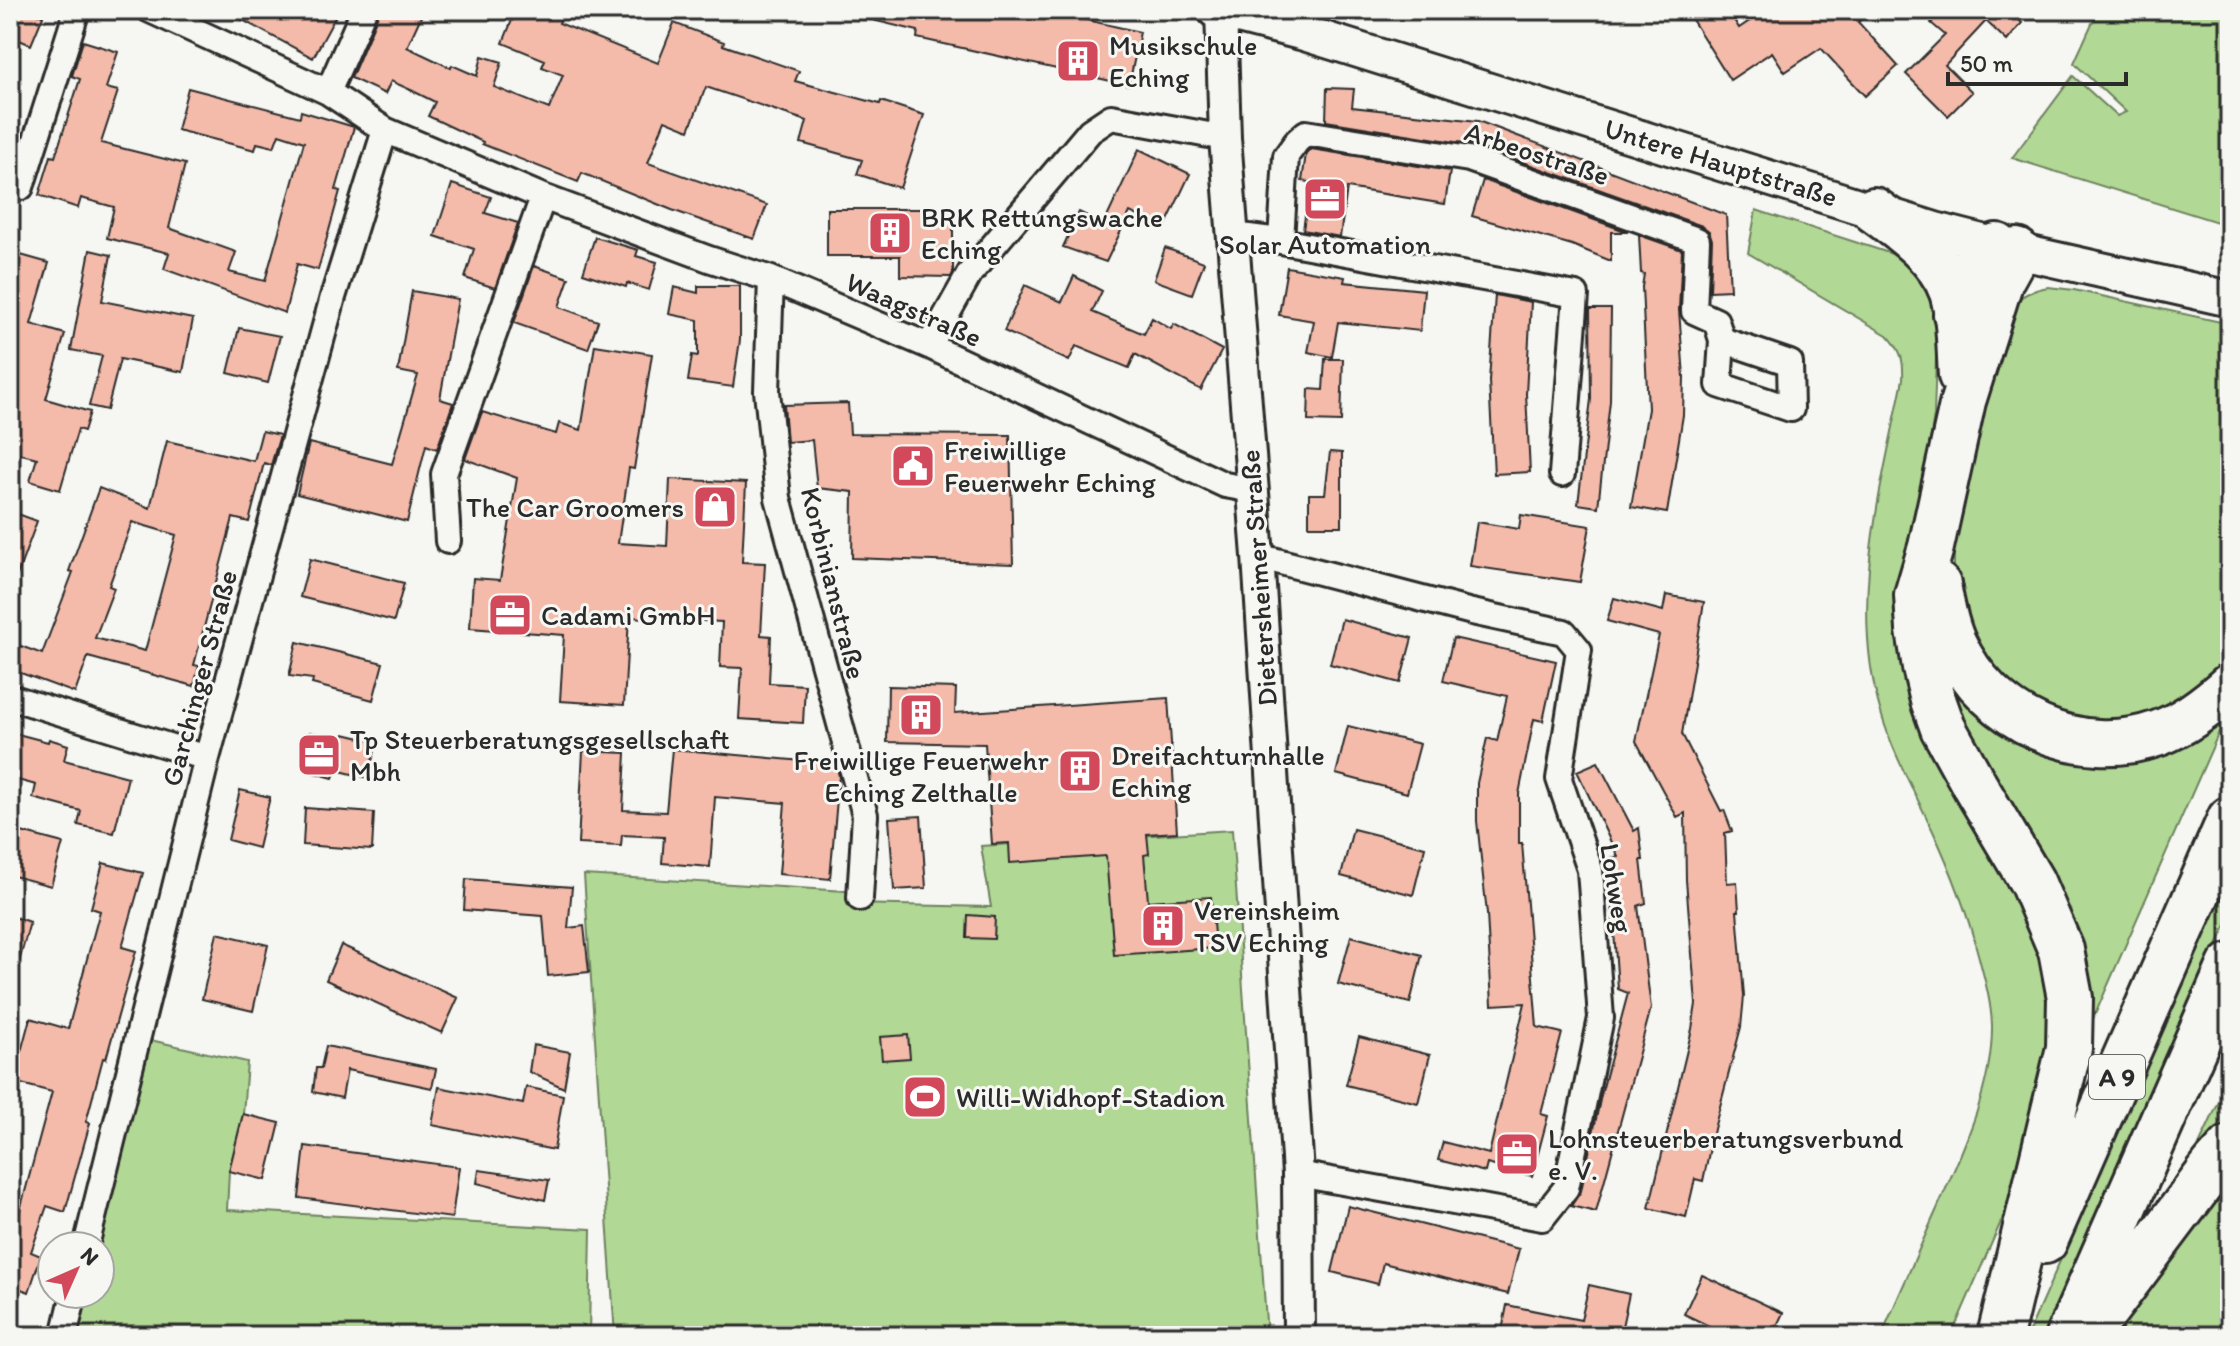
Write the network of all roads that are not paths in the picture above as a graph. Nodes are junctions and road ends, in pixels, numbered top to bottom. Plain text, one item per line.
1 (77, 10) edge
2 (150, 10) edge
3 (364, 10) edge
4 (1219, 10) edge
5 (328, 92) junction
6 (385, 130) junction
7 (1225, 138) junction
8 (21, 187) dead end
9 (543, 197) junction
10 (1874, 210) junction
11 (1233, 235) junction
12 (1281, 241) junction
13 (2007, 248) junction
14 (771, 279) junction
15 (2230, 299) edge
16 (1956, 314) junction
17 (1722, 340) dead end
18 (929, 346) junction
19 (1963, 401) junction
20 (1562, 474) dead end
21 (1253, 490) junction
22 (448, 541) dead end
23 (1931, 547) junction
24 (1258, 556) junction
25 (2230, 686) edge
26 (10, 697) edge
27 (207, 758) junction
28 (2230, 819) edge
29 (860, 898) dead end
30 (2230, 966) edge
31 (2230, 1148) edge
32 (1298, 1174) junction
33 (90, 1230) edge
34 (70, 1310) edge
35 (64, 1336) edge
36 (1299, 1336) edge
37 (2002, 1336) edge
38 (2068, 1336) edge
39 (2086, 1336) edge

1 - 8 street
2 - 5 street, Waagstraße
3 - 5 street
4 - 7 street, Dietersheimer Straße
4 - 10 main road, Untere Hauptstraße
5 - 6 street, Waagstraße
6 - 9 street, Waagstraße
6 - 27 street, Garchinger Straße
7 - 11 street, Dietersheimer Straße
7 - 18 street
9 - 14 street, Waagstraße
9 - 22 street
10 - 13 main road, Untere Hauptstraße
10 - 16 highway
11 - 12 street
11 - 21 street, Dietersheimer Straße
12 - 17 street, Arbeostraße
12 - 20 street
13 - 15 main road, Untere Hauptstraße
13 - 16 highway
13 - 19 highway
14 - 18 street, Waagstraße
14 - 29 street, Korbinianstraße
16 - 19 highway
18 - 21 street, Waagstraße
19 - 23 highway
21 - 24 street, Dietersheimer Straße
23 - 25 highway
23 - 37 highway
24 - 32 street, Dietersheimer Straße
24 - 32 street, Lohweg
26 - 27 street
27 - 33 street, Garchinger Straße
28 - 37 highway, A 9
30 - 38 highway, A 9
31 - 39 highway
32 - 36 street, Dietersheimer Straße
34 - 35 street

